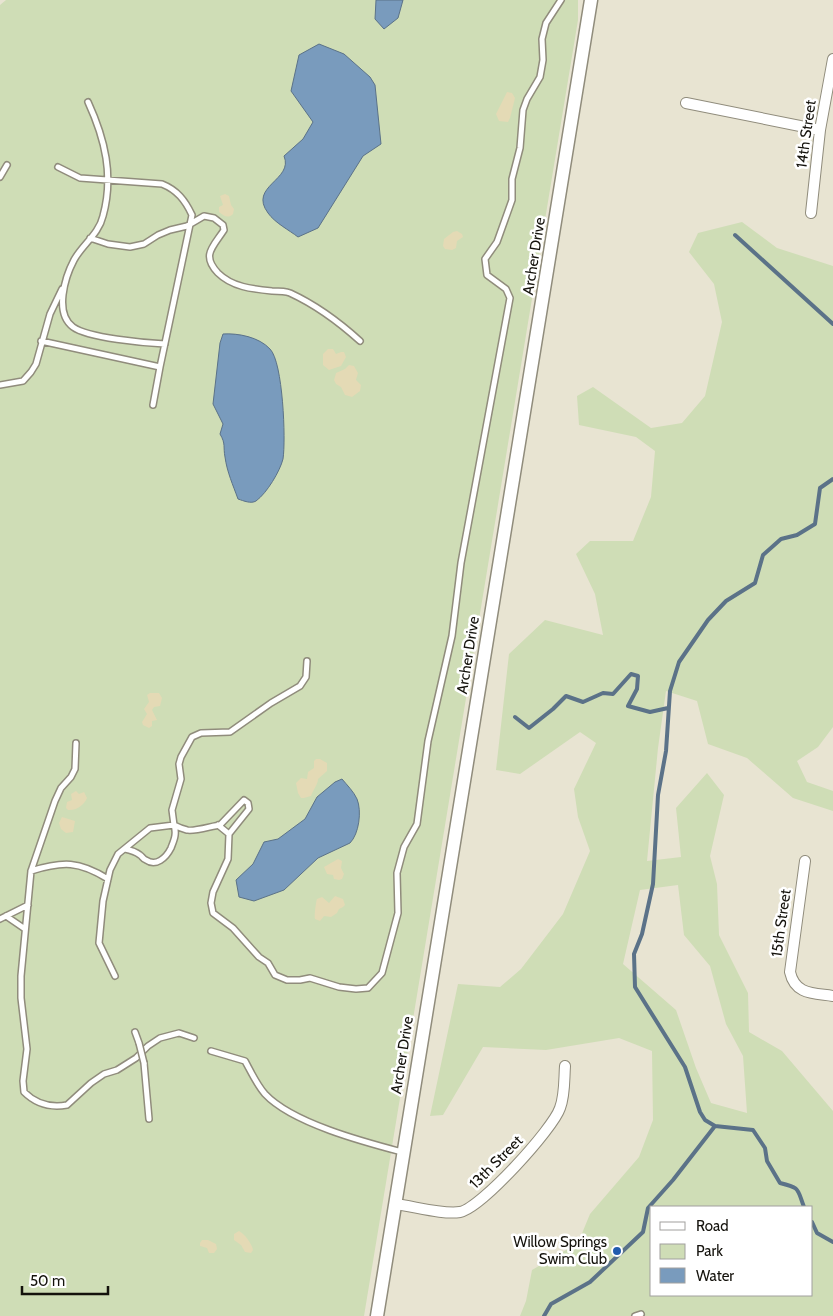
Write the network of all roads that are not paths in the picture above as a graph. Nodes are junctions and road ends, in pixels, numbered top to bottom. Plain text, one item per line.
1 (561, 0) edge
2 (591, 0) edge
3 (833, 59) edge
4 (88, 102) dead end
5 (686, 103) dead end
6 (820, 130) junction
7 (7, 165) dead end
8 (58, 167) dead end
9 (0, 178) edge
10 (108, 180) junction
11 (811, 213) dead end
12 (190, 224) junction
13 (90, 238) junction
14 (63, 286) junction
15 (41, 341) junction
16 (360, 341) dead end
17 (165, 344) junction
18 (160, 367) junction
19 (0, 385) edge
20 (153, 405) dead end
21 (307, 661) dead end
22 (76, 743) dead end
23 (174, 825) junction
24 (218, 825) junction
25 (229, 834) junction
26 (125, 848) junction
27 (805, 861) dead end
28 (31, 871) junction
29 (108, 879) junction
30 (28, 905) junction
31 (6, 916) junction
32 (0, 919) edge
33 (25, 929) junction
34 (115, 976) dead end
35 (833, 996) edge
36 (135, 1032) dead end
37 (194, 1038) dead end
38 (210, 1051) dead end
39 (565, 1066) dead end
40 (149, 1119) dead end
41 (403, 1152) junction
42 (395, 1204) junction
43 (376, 1316) edge

1 - 25 lane
2 - 41 street, Archer Drive
3 - 6 street, 14th Street
4 - 10 lane
5 - 6 street
6 - 11 street, 14th Street
7 - 9 lane
8 - 10 lane
10 - 12 lane
10 - 13 lane
12 - 13 lane
12 - 16 lane
12 - 17 lane
13 - 14 lane
14 - 15 lane
14 - 17 lane
15 - 18 lane
15 - 19 lane
17 - 18 lane
18 - 20 lane
21 - 23 lane
22 - 28 lane
23 - 24 lane
23 - 26 lane
23 - 26 lane
24 - 25 lane
24 - 25 lane
26 - 29 lane
27 - 35 street, 15th Street
28 - 29 lane
28 - 30 lane
29 - 34 lane
30 - 31 lane
30 - 33 lane
31 - 32 lane
31 - 33 lane
33 - 37 lane
36 - 40 lane, bridge
38 - 41 lane
39 - 42 street, 13th Street
41 - 42 street, Archer Drive
42 - 43 street, Archer Drive

